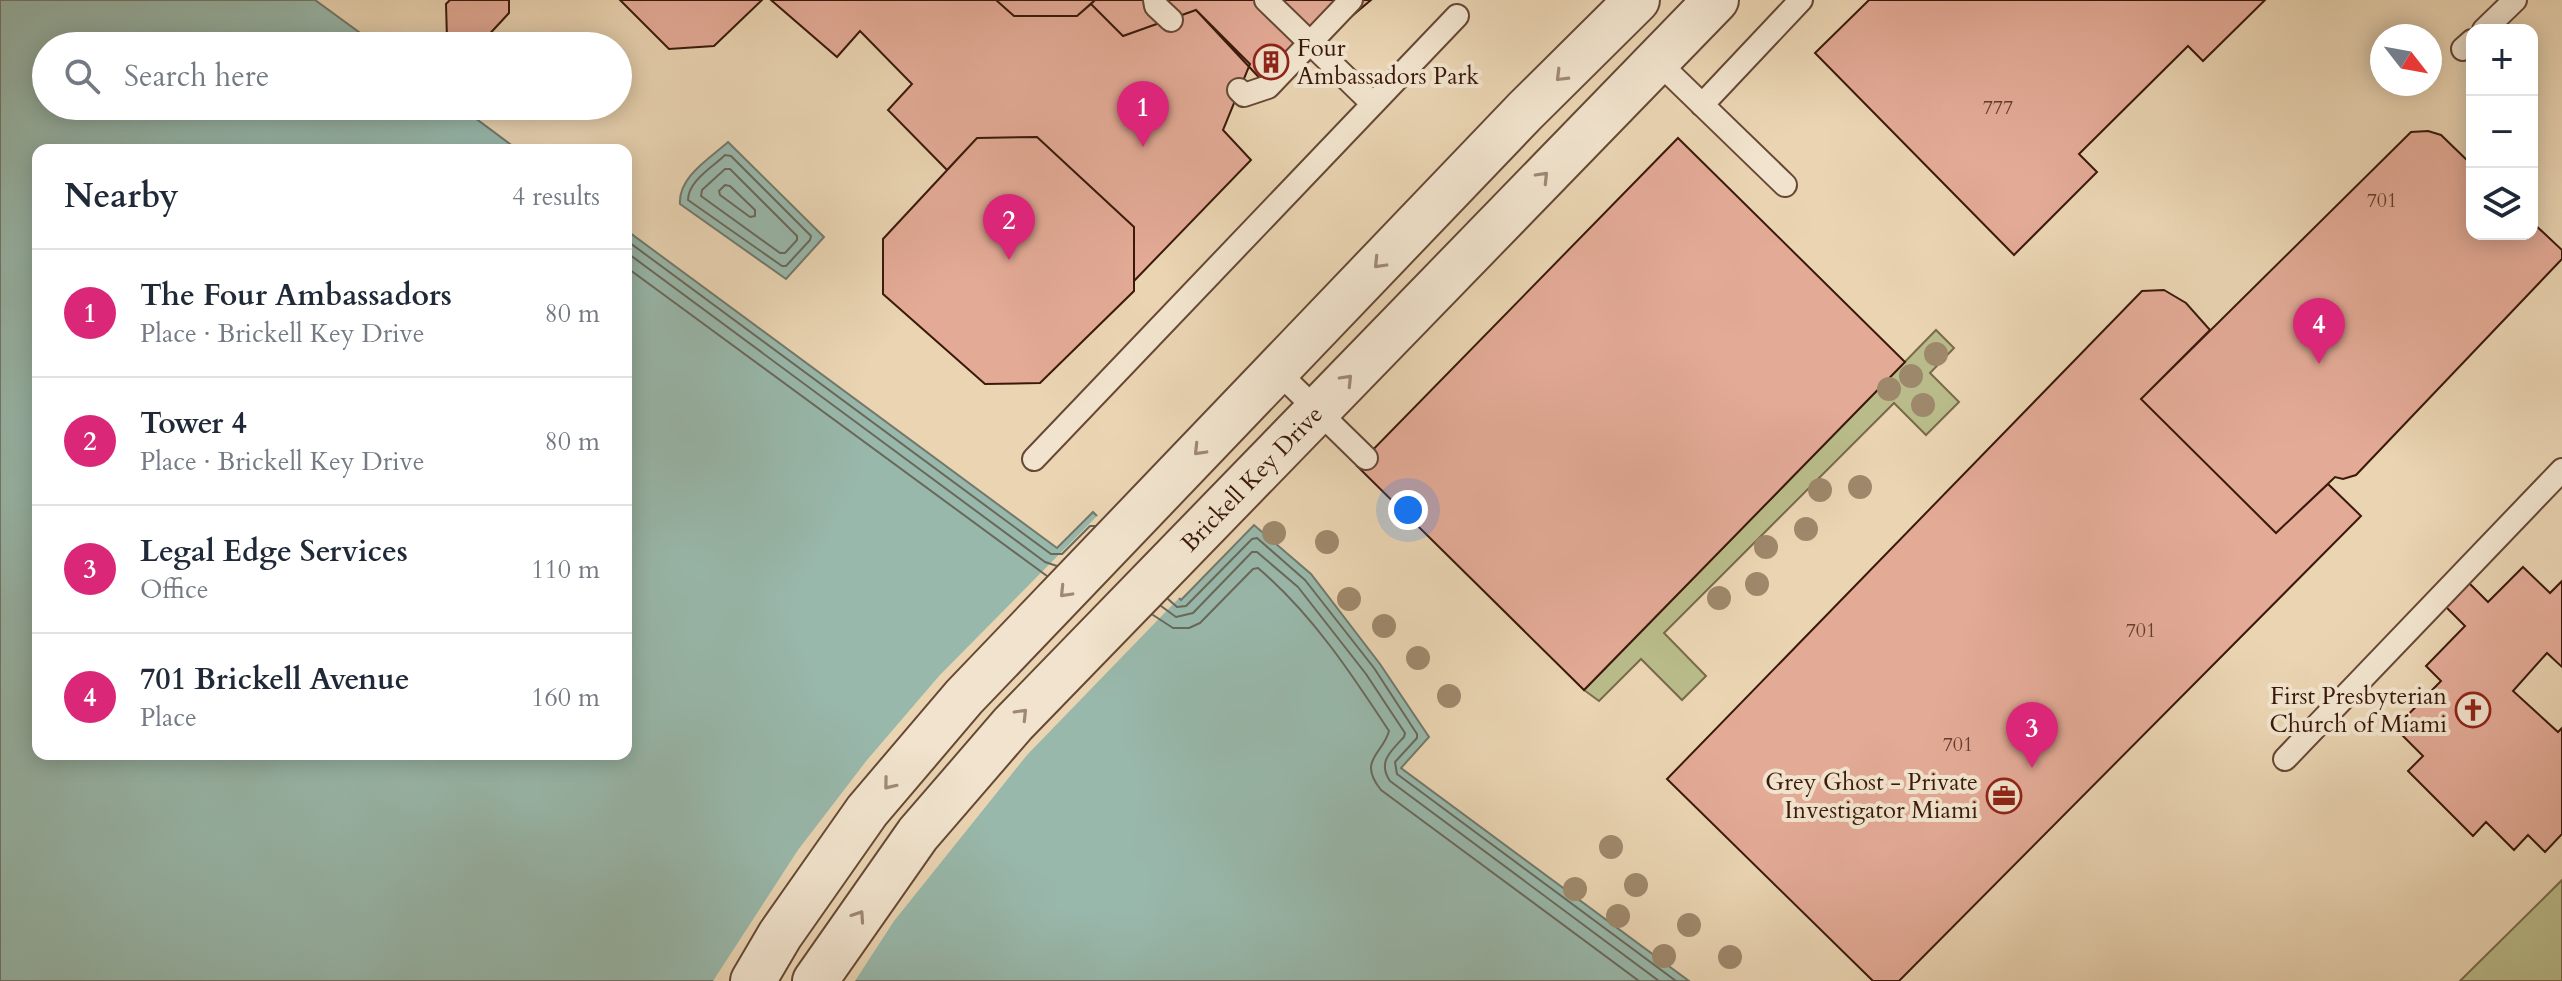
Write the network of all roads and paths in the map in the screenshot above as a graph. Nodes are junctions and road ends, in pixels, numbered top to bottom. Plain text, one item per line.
1 (1155, 0) edge
2 (1266, 0) edge
3 (1351, 0) edge
4 (1716, 0) edge
5 (1801, 0) edge
6 (2515, 0) edge
7 (1616, 7) edge
8 (1457, 16) dead end
9 (1171, 20) dead end
10 (2490, 24) edge
11 (1310, 43) junction
12 (1657, 61) junction
13 (1239, 90) dead end
14 (1373, 104) junction
15 (1702, 105) junction
16 (1785, 185) dead end
17 (1276, 370) junction
18 (1318, 411) junction
19 (1366, 458) dead end
20 (1034, 459) dead end
21 (2562, 470) edge
22 (2285, 759) dead end
23 (753, 981) edge
24 (815, 981) edge

1 - 9 lane
2 - 11 lane
3 - 11 lane
4 - 12 street, Brickell Key Drive
5 - 15 lane
6 - 10 lane
7 - 12 street
7 -> 17 street
8 - 14 lane
11 - 13 lane
11 - 14 lane
12 - 15 lane
18 -> 12 street, Brickell Key Drive
14 - 20 lane
15 - 16 lane
17 - 18 lane
17 -> 23 street
18 - 19 lane
24 -> 18 street, Brickell Key Drive
21 - 22 lane

